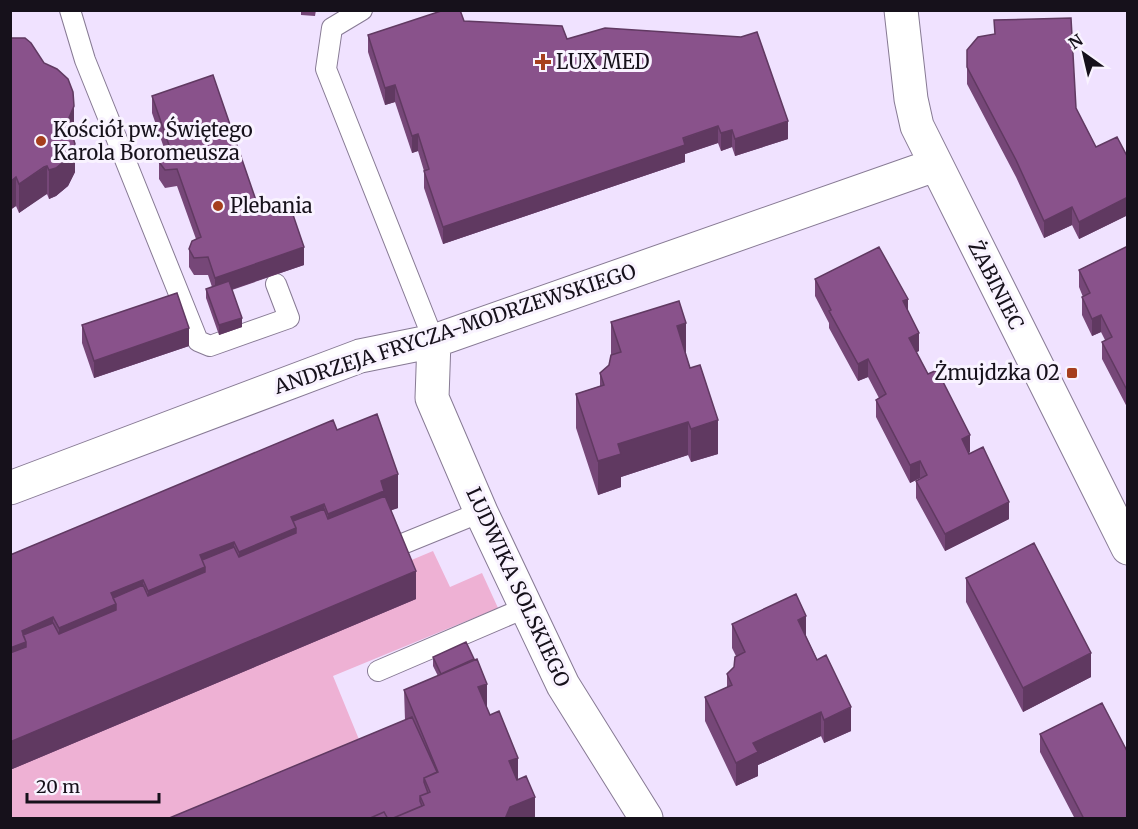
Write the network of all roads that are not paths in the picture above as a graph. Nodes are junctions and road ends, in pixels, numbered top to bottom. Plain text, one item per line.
1 (70, 10) edge
2 (362, 10) edge
3 (901, 10) edge
4 (935, 165) junction
5 (276, 284) dead end
6 (434, 341) junction
7 (10, 488) edge
8 (481, 512) junction
9 (395, 547) edge
10 (1128, 548) edge
11 (527, 607) junction
12 (378, 671) dead end
13 (646, 819) edge

1 - 5 lane
2 - 6 lane
3 - 4 street, ŻABINIEC
4 - 6 street, ANDRZEJA FRYCZA-MODRZEWSKIEGO
4 - 10 street, ŻABINIEC
6 - 7 street, ANDRZEJA FRYCZA-MODRZEWSKIEGO
6 - 8 street, LUDWIKA SOLSKIEGO
8 - 9 lane
8 - 11 street, LUDWIKA SOLSKIEGO
11 - 12 lane
11 - 13 street, LUDWIKA SOLSKIEGO

